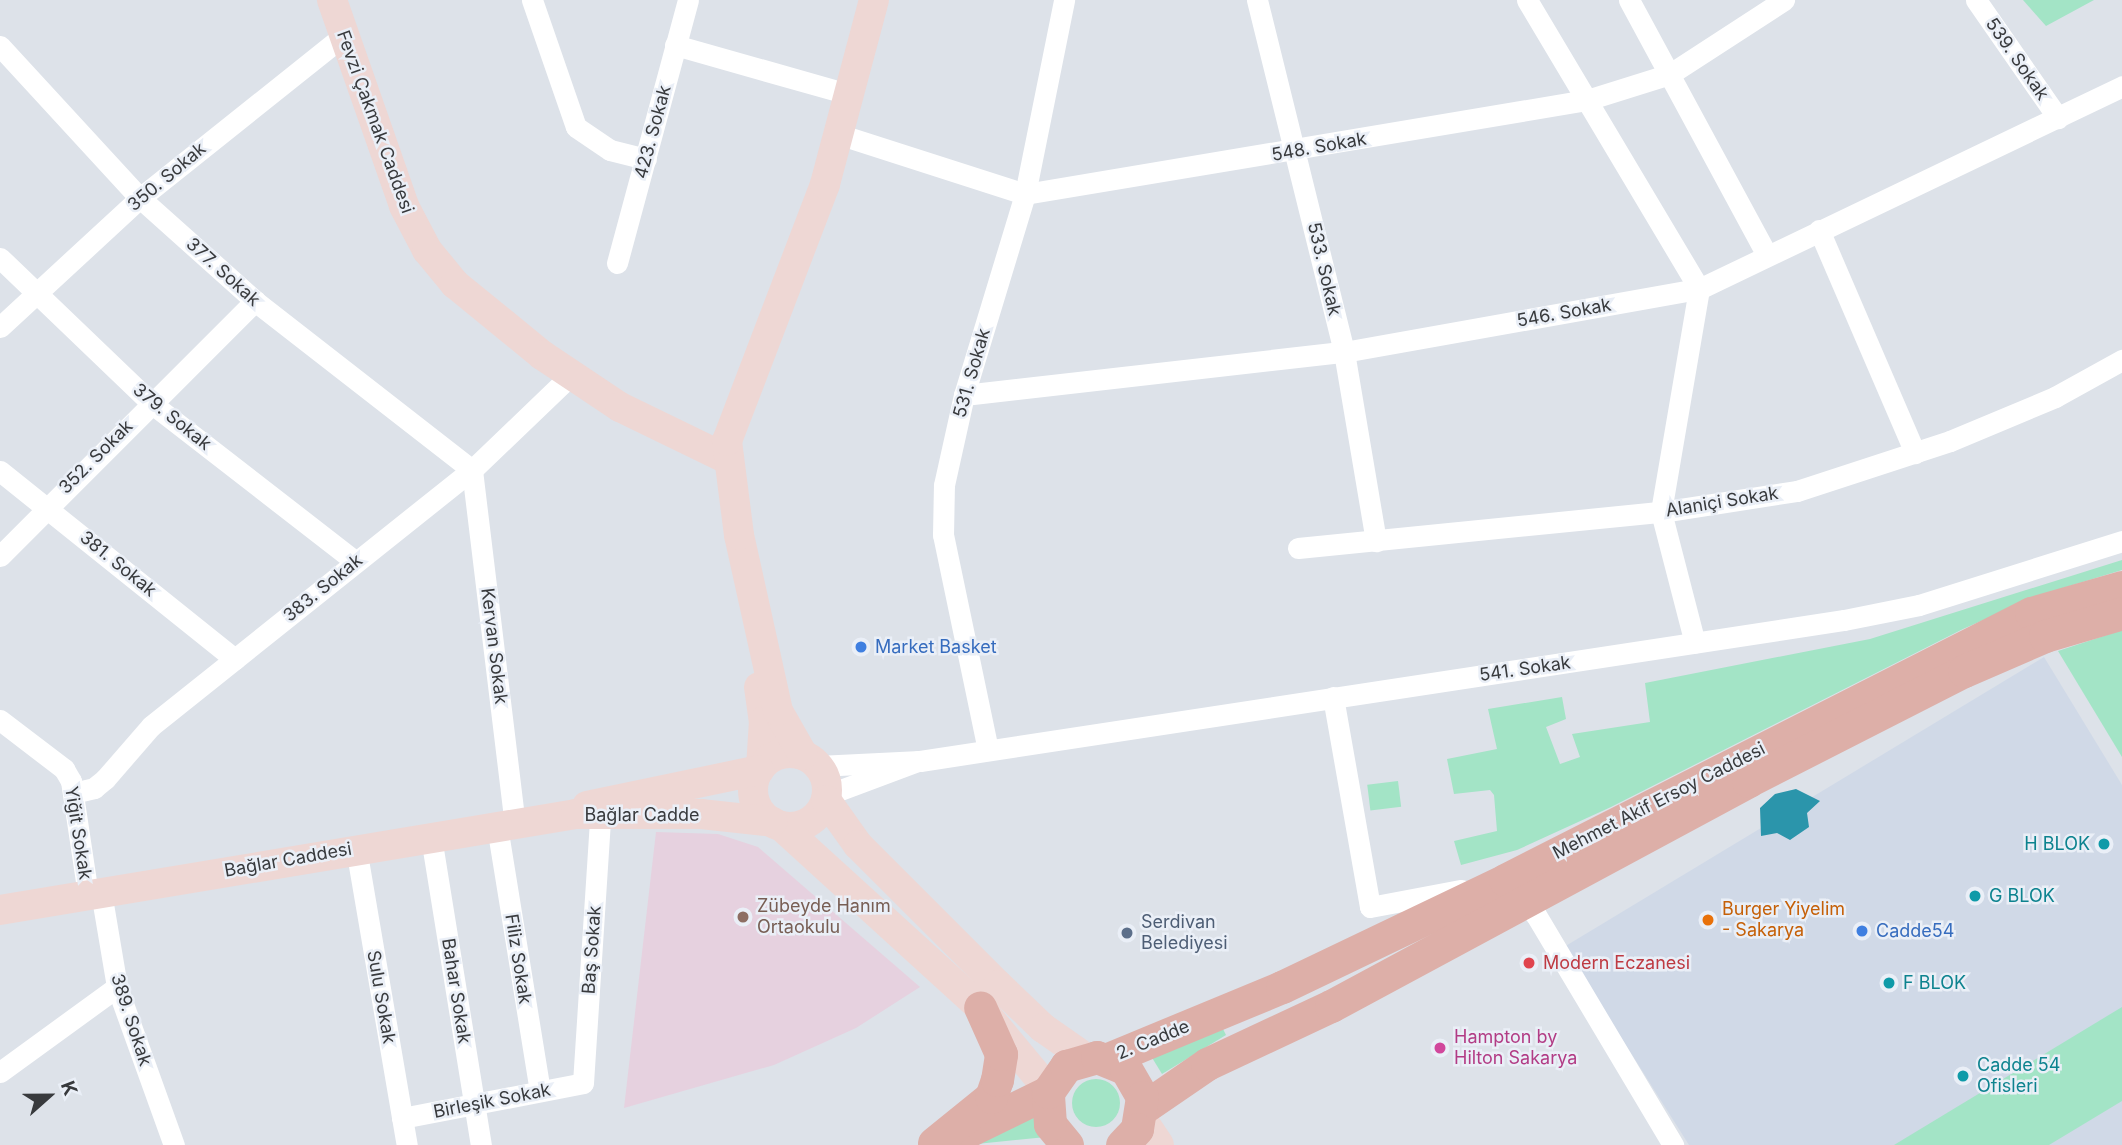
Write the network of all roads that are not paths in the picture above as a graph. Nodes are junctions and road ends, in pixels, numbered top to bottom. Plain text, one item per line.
1 (332, 0) edge
2 (532, 0) edge
3 (688, 0) edge
4 (874, 0) edge
5 (1064, 0) edge
6 (1258, 0) edge
7 (1528, 0) edge
8 (1629, 0) edge
9 (1784, 0) edge
10 (1976, 0) edge
11 (343, 36) junction
12 (675, 46) junction
13 (0, 47) edge
14 (1670, 74) junction
15 (2122, 86) edge
16 (848, 94) junction
17 (1587, 100) junction
18 (2058, 118) junction
19 (838, 134) junction
20 (1297, 152) junction
21 (646, 159) junction
22 (1025, 194) junction
23 (140, 198) junction
24 (1819, 230) junction
25 (1767, 255) junction
26 (0, 258) edge
27 (617, 264) dead end
28 (1699, 289) junction
29 (37, 293) junction
30 (255, 301) junction
31 (0, 327) edge
32 (1344, 352) junction
33 (2122, 360) edge
34 (572, 375) junction
35 (964, 395) junction
36 (151, 403) junction
37 (1914, 453) junction
38 (727, 459) junction
39 (472, 470) junction
40 (0, 471) edge
41 (46, 507) junction
42 (1661, 512) junction
43 (1376, 541) junction
44 (2122, 541) edge
45 (1298, 548) dead end
46 (0, 556) edge
47 (356, 562) junction
48 (2122, 587) edge
49 (752, 603) junction
50 (2122, 613) edge
51 (1695, 643) junction
52 (235, 659) junction
53 (1333, 697) junction
54 (3, 725) edge
55 (988, 750) junction
56 (811, 760) junction
57 (920, 761) junction
58 (760, 769) junction
59 (73, 793) junction
60 (826, 798) junction
61 (588, 816) junction
62 (777, 824) junction
63 (506, 825) junction
64 (430, 836) junction
65 (356, 848) junction
66 (94, 893) junction
67 (1510, 893) junction
68 (0, 910) edge
69 (117, 987) junction
70 (980, 1007) junction
71 (1199, 1022) joint
72 (1097, 1058) junction
73 (0, 1072) edge
74 (583, 1083) joint
75 (540, 1091) junction
76 (1049, 1091) junction
77 (475, 1104) junction
78 (402, 1118) junction
79 (1148, 1124) edge
80 (931, 1144) edge
81 (174, 1145) edge
82 (407, 1145) edge
83 (481, 1145) edge
84 (1068, 1145) edge
85 (1122, 1145) edge
86 (1674, 1145) edge

1 - 11 main road, Fevzi Çakmak Caddesi
2 - 21 street
3 - 12 street, 423. Sokak
4 - 16 main road
5 - 22 street, 531. Sokak
6 - 20 street, 533. Sokak
7 - 17 street
8 - 14 street
9 - 14 street, 548. Sokak
10 - 18 street, 539. Sokak
11 - 23 street, 350. Sokak
11 - 34 main road, Fevzi Çakmak Caddesi
12 - 16 street
12 - 21 street, 423. Sokak
13 - 23 street, 377. Sokak
14 - 17 street, 548. Sokak
14 - 25 street
15 - 18 street, 546. Sokak
16 - 19 main road
17 - 20 street, 548. Sokak
17 - 28 street
18 - 24 street, 546. Sokak
19 - 22 street, 548. Sokak
19 - 38 main road
20 - 22 street, 548. Sokak
20 - 32 street, 533. Sokak
21 - 27 street, 423. Sokak
22 - 35 street, 531. Sokak
23 - 29 street, 350. Sokak
23 - 30 street, 377. Sokak
24 - 25 street, 546. Sokak
24 - 37 street
25 - 28 street, 546. Sokak
26 - 29 street, 379. Sokak
28 - 32 street, 546. Sokak
28 - 42 street
29 - 31 street, 350. Sokak
29 - 36 street, 379. Sokak
30 - 36 street, 352. Sokak
30 - 39 street, 377. Sokak
32 - 35 street, 546. Sokak
32 - 43 street, 533. Sokak
33 - 37 street, Alaniçi Sokak
34 - 38 main road, Fevzi Çakmak Caddesi
34 - 39 street, 383. Sokak
35 - 55 street, 531. Sokak
36 - 41 street, 352. Sokak
36 - 47 street, 379. Sokak
37 - 42 street, Alaniçi Sokak
38 - 49 main road
39 - 47 street, 383. Sokak
39 - 63 street, Kervan Sokak
40 - 41 street, 381. Sokak
41 - 46 street, 352. Sokak
41 - 52 street, 381. Sokak
42 - 43 street, Alaniçi Sokak
42 - 51 street
43 - 45 street, Alaniçi Sokak
44 - 51 street, 541. Sokak
47 - 52 street, 383. Sokak
48 - 67 main road, Mehmet Akif Ersoy Caddesi
49 - 56 main road
49 - 58 main road
50 - 67 main road, Mehmet Akif Ersoy Caddesi
51 - 53 street, 541. Sokak
52 - 59 street, 383. Sokak
53 - 55 street, 541. Sokak
53 - 67 street
54 - 59 street, Yiğit Sokak
55 - 57 street, 541. Sokak
56 - 57 street
56 - 58 main road
56 - 60 main road
57 - 60 street
58 - 61 main road, Bağlar Cadde
58 - 62 main road
59 - 66 street, Yiğit Sokak
60 - 62 main road
60 - 72 main road
61 - 62 main road, Bağlar Cadde
61 - 63 main road, Bağlar Caddesi
61 - 74 street, Baş Sokak
62 - 70 main road
63 - 64 main road, Bağlar Caddesi
63 - 75 street, Filiz Sokak
64 - 65 main road, Bağlar Caddesi
64 - 77 street, Bahar Sokak
65 - 66 main road, Bağlar Caddesi
65 - 78 street, Sulu Sokak
66 - 68 main road, Bağlar Caddesi
66 - 69 street, 389. Sokak
67 - 71 main road, Mehmet Akif Ersoy Caddesi
67 - 79 main road, Mehmet Akif Ersoy Caddesi
67 - 86 street
69 - 73 street
69 - 81 street, 389. Sokak
70 - 76 main road
70 - 80 main road
71 - 72 main road, 2. Cadde
72 - 76 main road, 2. Cadde
72 - 79 main road
74 - 75 street, Birleşik Sokak
75 - 77 street, Birleşik Sokak
76 - 80 main road
76 - 84 main road
77 - 78 street, Birleşik Sokak
77 - 83 street, Bahar Sokak
78 - 82 street, Sulu Sokak
79 - 85 main road

